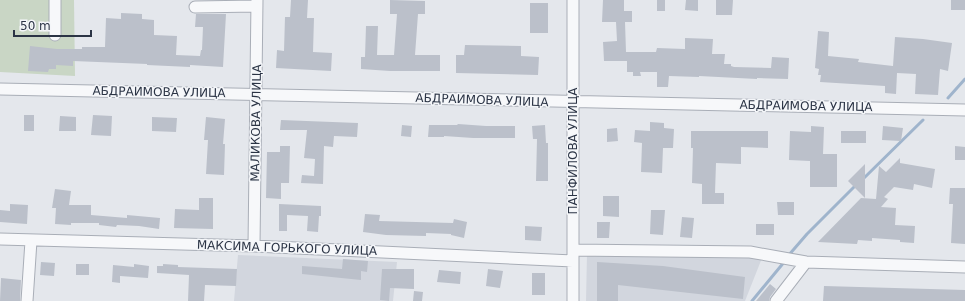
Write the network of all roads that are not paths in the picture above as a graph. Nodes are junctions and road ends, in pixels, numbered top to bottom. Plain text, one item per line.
1 (54, 0) edge
2 (573, 0) edge
3 (257, 3) edge
4 (195, 7) dead end
5 (55, 35) dead end
6 (0, 89) edge
7 (256, 94) junction
8 (573, 102) junction
9 (965, 110) edge
10 (0, 239) edge
11 (31, 241) junction
12 (254, 246) junction
13 (573, 255) junction
14 (806, 262) junction
15 (965, 267) edge
16 (27, 301) edge
17 (573, 301) edge
18 (776, 301) edge

1 - 5 street
2 - 8 street, ПАНФИЛОВА УЛИЦА
3 - 4 street
3 - 7 street, МАЛИКОВА УЛИЦА
6 - 7 street, АБДРАИМОВА УЛИЦА
7 - 8 street, АБДРАИМОВА УЛИЦА
7 - 12 street, МАЛИКОВА УЛИЦА
8 - 9 street, АБДРАИМОВА УЛИЦА
8 - 13 street, ПАНФИЛОВА УЛИЦА
10 - 11 street, МАКСИМА ГОРЬКОГО УЛИЦА
11 - 12 street, МАКСИМА ГОРЬКОГО УЛИЦА
11 - 16 street
12 - 13 street, МАКСИМА ГОРЬКОГО УЛИЦА
13 - 14 street, МАКСИМА ГОРЬКОГО УЛИЦА
13 - 17 street, ПАНФИЛОВА УЛИЦА
14 - 15 street, МАКСИМА ГОРЬКОГО УЛИЦА
14 - 18 street

